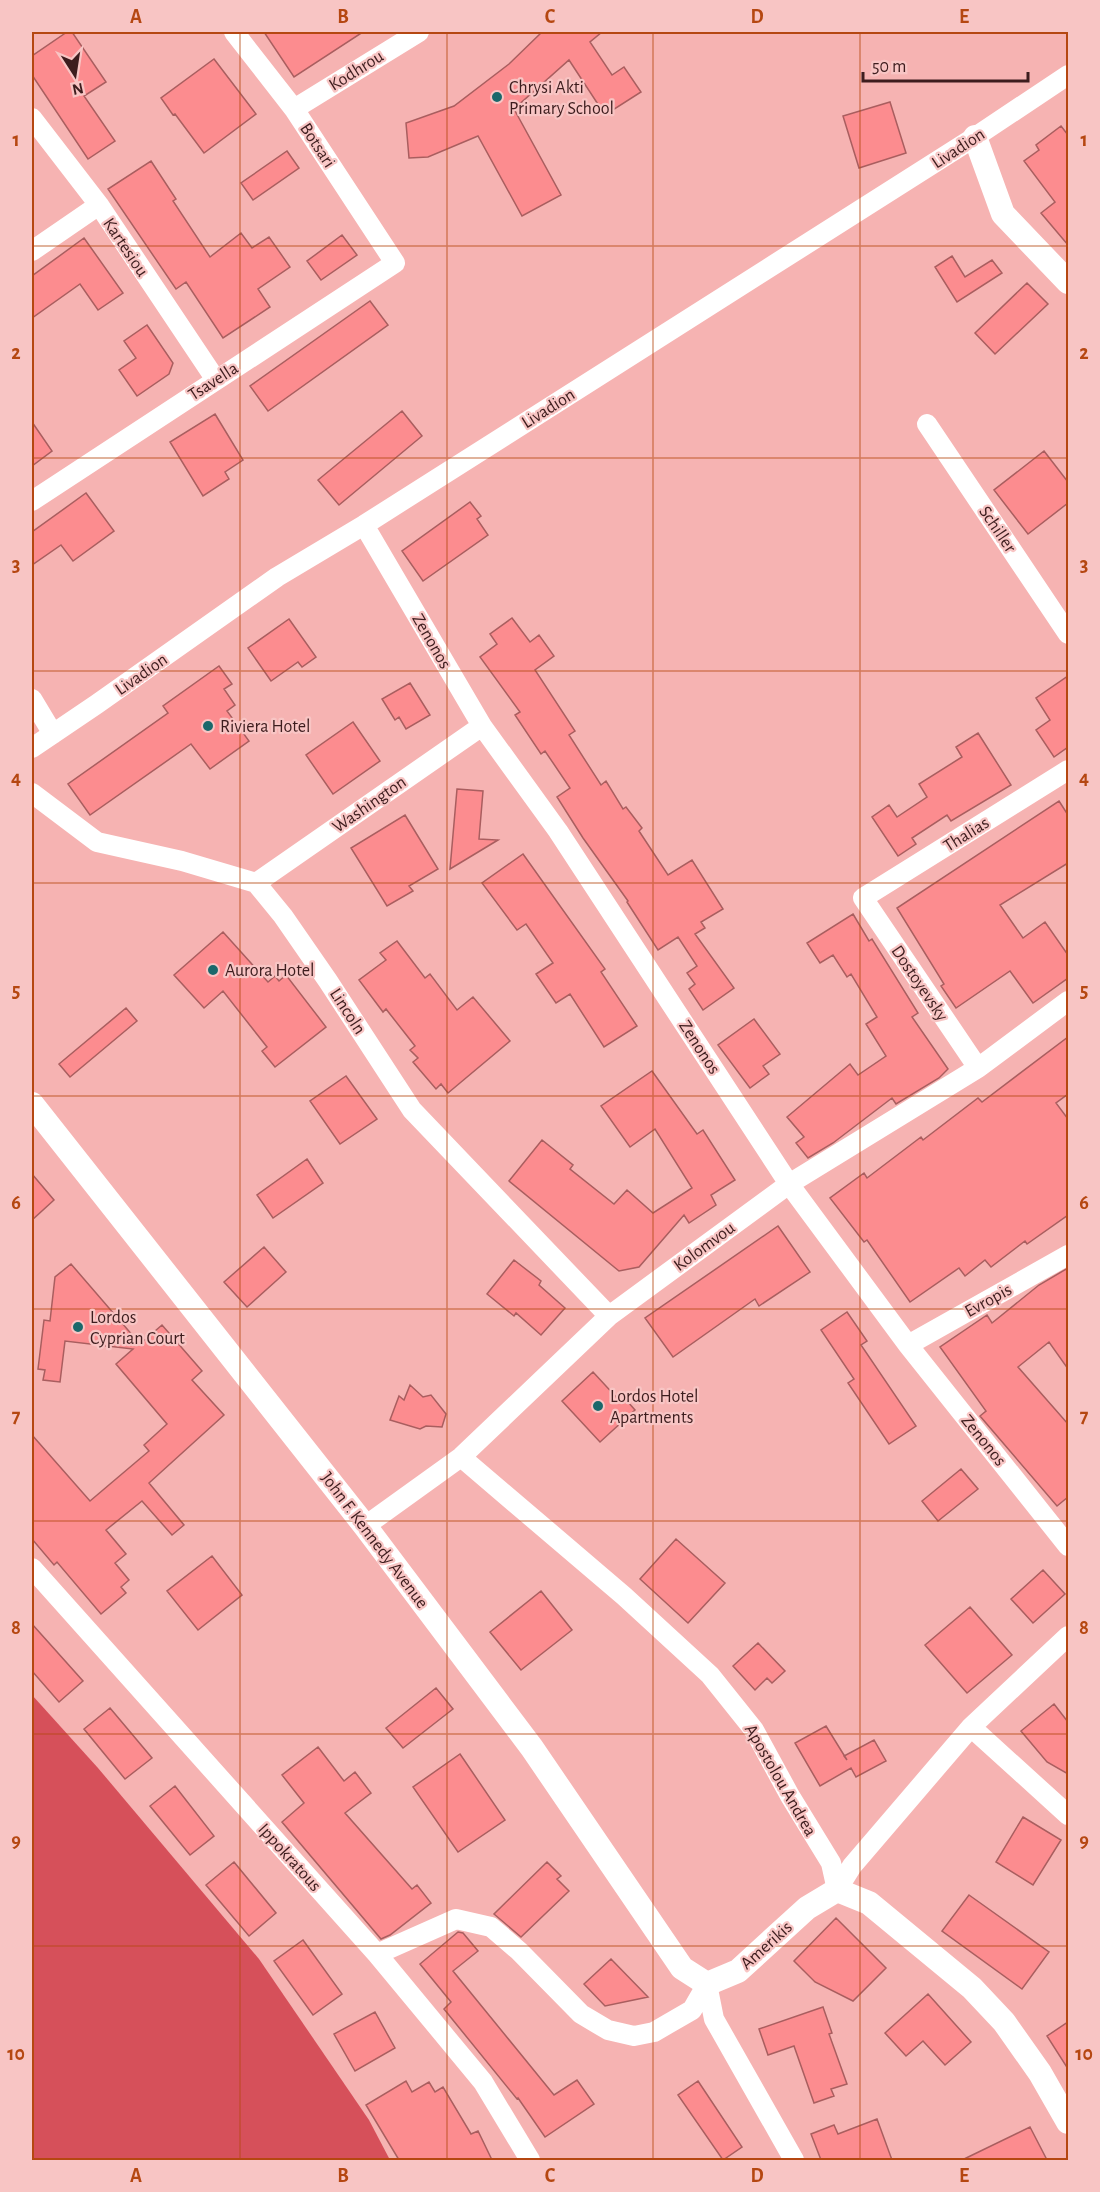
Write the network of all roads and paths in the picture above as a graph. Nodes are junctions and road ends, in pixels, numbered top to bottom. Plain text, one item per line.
1 (234, 32) edge
2 (419, 32) edge
3 (1068, 75) edge
4 (294, 109) junction
5 (32, 118) edge
6 (975, 137) junction
7 (99, 206) junction
8 (32, 251) edge
9 (395, 262) joint
10 (1068, 282) edge
11 (216, 380) junction
12 (927, 424) dead end
13 (32, 501) edge
14 (364, 525) junction
15 (1068, 634) edge
16 (32, 699) edge
17 (482, 726) junction
18 (53, 734) junction
19 (32, 748) edge
20 (1068, 770) edge
21 (32, 793) edge
22 (256, 883) junction
23 (863, 898) joint
24 (1068, 1001) edge
25 (978, 1068) junction
26 (32, 1104) edge
27 (789, 1184) junction
28 (1068, 1255) edge
29 (609, 1316) junction
30 (908, 1345) junction
31 (461, 1456) junction
32 (365, 1526) junction
33 (1068, 1546) edge
34 (32, 1568) edge
35 (1068, 1636) edge
36 (971, 1727) junction
37 (1068, 1815) edge
38 (837, 1890) junction
39 (377, 1954) junction
40 (707, 1984) junction
41 (1068, 2122) edge
42 (530, 2160) edge
43 (794, 2160) edge

1 - 4 street, Botsari
2 - 4 street, Kodhrou
3 - 6 street, Livadion
4 - 9 street, Botsari
5 - 7 street, Kartesiou
6 - 10 street
6 - 14 street, Livadion
7 - 8 street
7 - 11 street, Kartesiou
9 - 11 street, Tsavella
11 - 13 street, Tsavella
12 - 15 street, Schiller
14 - 17 street, Zenonos
14 - 18 street, Livadion
16 - 18 street
17 - 22 street, Washington
17 - 27 street, Zenonos
18 - 19 street, Livadion
20 - 23 street, Thalias
21 - 22 street
22 - 29 street, Lincoln
23 - 25 street, Dostoyevsky
24 - 25 street, Kolomvou
25 - 27 street, Kolomvou
26 - 32 street, John F. Kennedy Avenue
27 - 29 street, Kolomvou
27 - 30 street, Zenonos
28 - 30 street, Evropis
29 - 31 street, Kolomvou
30 - 33 street, Zenonos
31 - 32 street, Kolomvou
31 - 38 street, Apostolou Andrea
32 - 40 street, John F. Kennedy Avenue
34 - 39 street, Ippokratous
35 - 36 street, Amerikis
36 - 37 street
36 - 38 street, Amerikis
38 - 40 street, Amerikis
38 - 41 street
39 - 40 street
39 - 42 street, Ippokratous
40 - 43 street

